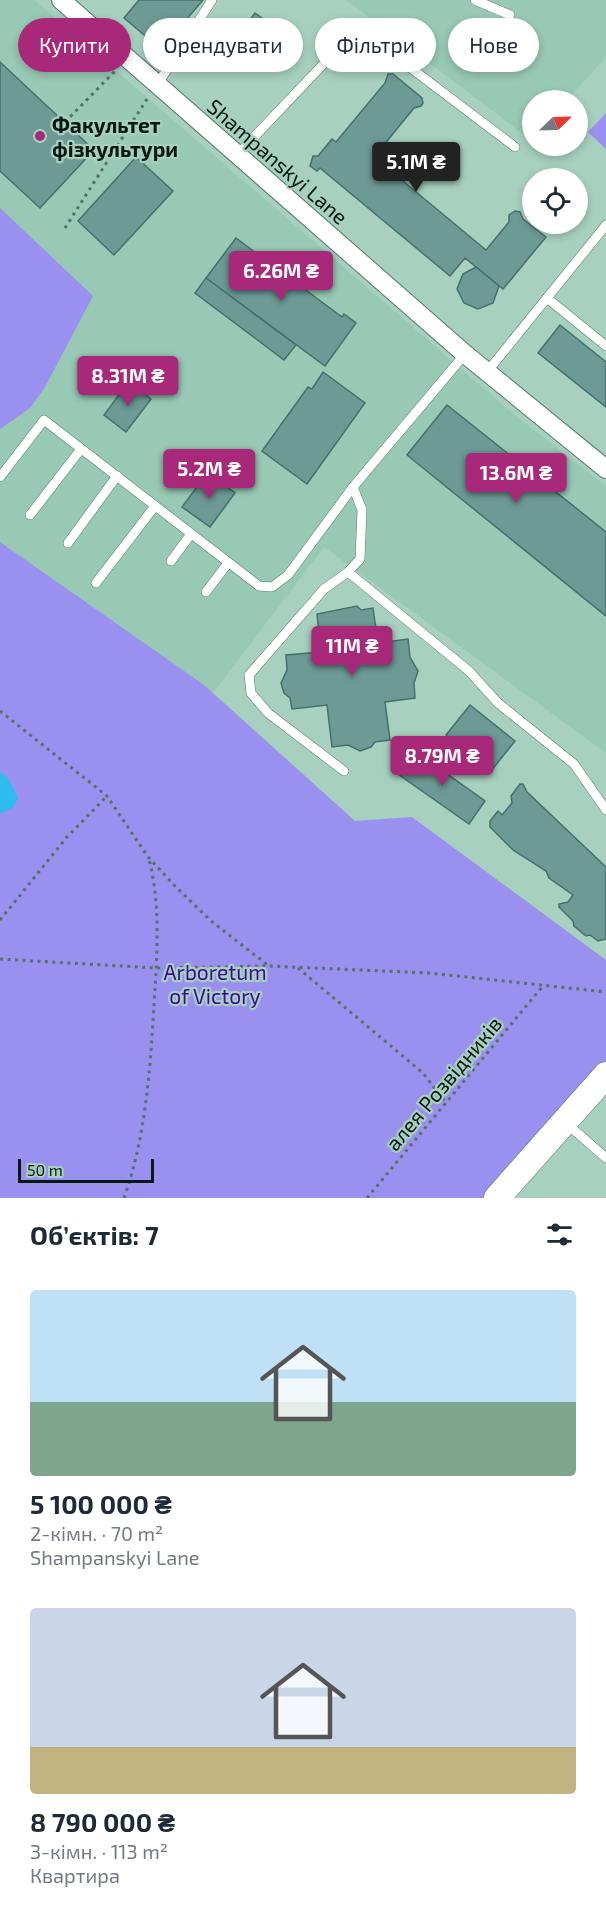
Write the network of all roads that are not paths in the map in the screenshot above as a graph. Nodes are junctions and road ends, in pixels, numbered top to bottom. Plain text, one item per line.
1 (61, 0) edge
2 (212, 0) edge
3 (475, 0) edge
4 (510, 15) dead end
5 (157, 85) junction
6 (515, 147) dead end
7 (238, 154) junction
8 (606, 225) edge
9 (547, 298) junction
10 (606, 346) edge
11 (465, 354) junction
12 (487, 372) junction
13 (81, 449) junction
14 (606, 469) edge
15 (117, 476) junction
16 (0, 477) edge
17 (353, 487) junction
18 (155, 506) junction
19 (30, 515) dead end
20 (191, 534) junction
21 (68, 543) dead end
22 (171, 561) dead end
23 (228, 563) junction
24 (348, 573) junction
25 (96, 583) dead end
26 (206, 592) dead end
27 (344, 771) dead end
28 (606, 810) edge
29 (606, 1075) edge
30 (564, 1122) junction
31 (606, 1158) edge
32 (497, 1198) edge

1 - 5 street, Shampanskyi Lane
2 - 5 lane
3 - 4 lane
5 - 7 street, Shampanskyi Lane
6 - 7 lane
7 - 11 street, Shampanskyi Lane
8 - 9 lane
9 - 10 lane
9 - 12 lane
11 - 12 street, Shampanskyi Lane
11 - 17 lane
12 - 14 street, Shampanskyi Lane
13 - 15 lane
13 - 16 lane
13 - 19 lane
15 - 18 lane
15 - 21 lane
17 - 23 lane
17 - 24 lane
18 - 20 lane
18 - 25 lane
20 - 22 lane
20 - 23 lane
23 - 26 lane
24 - 27 lane
24 - 28 lane
29 - 30 main road
30 - 31 lane
30 - 32 main road

